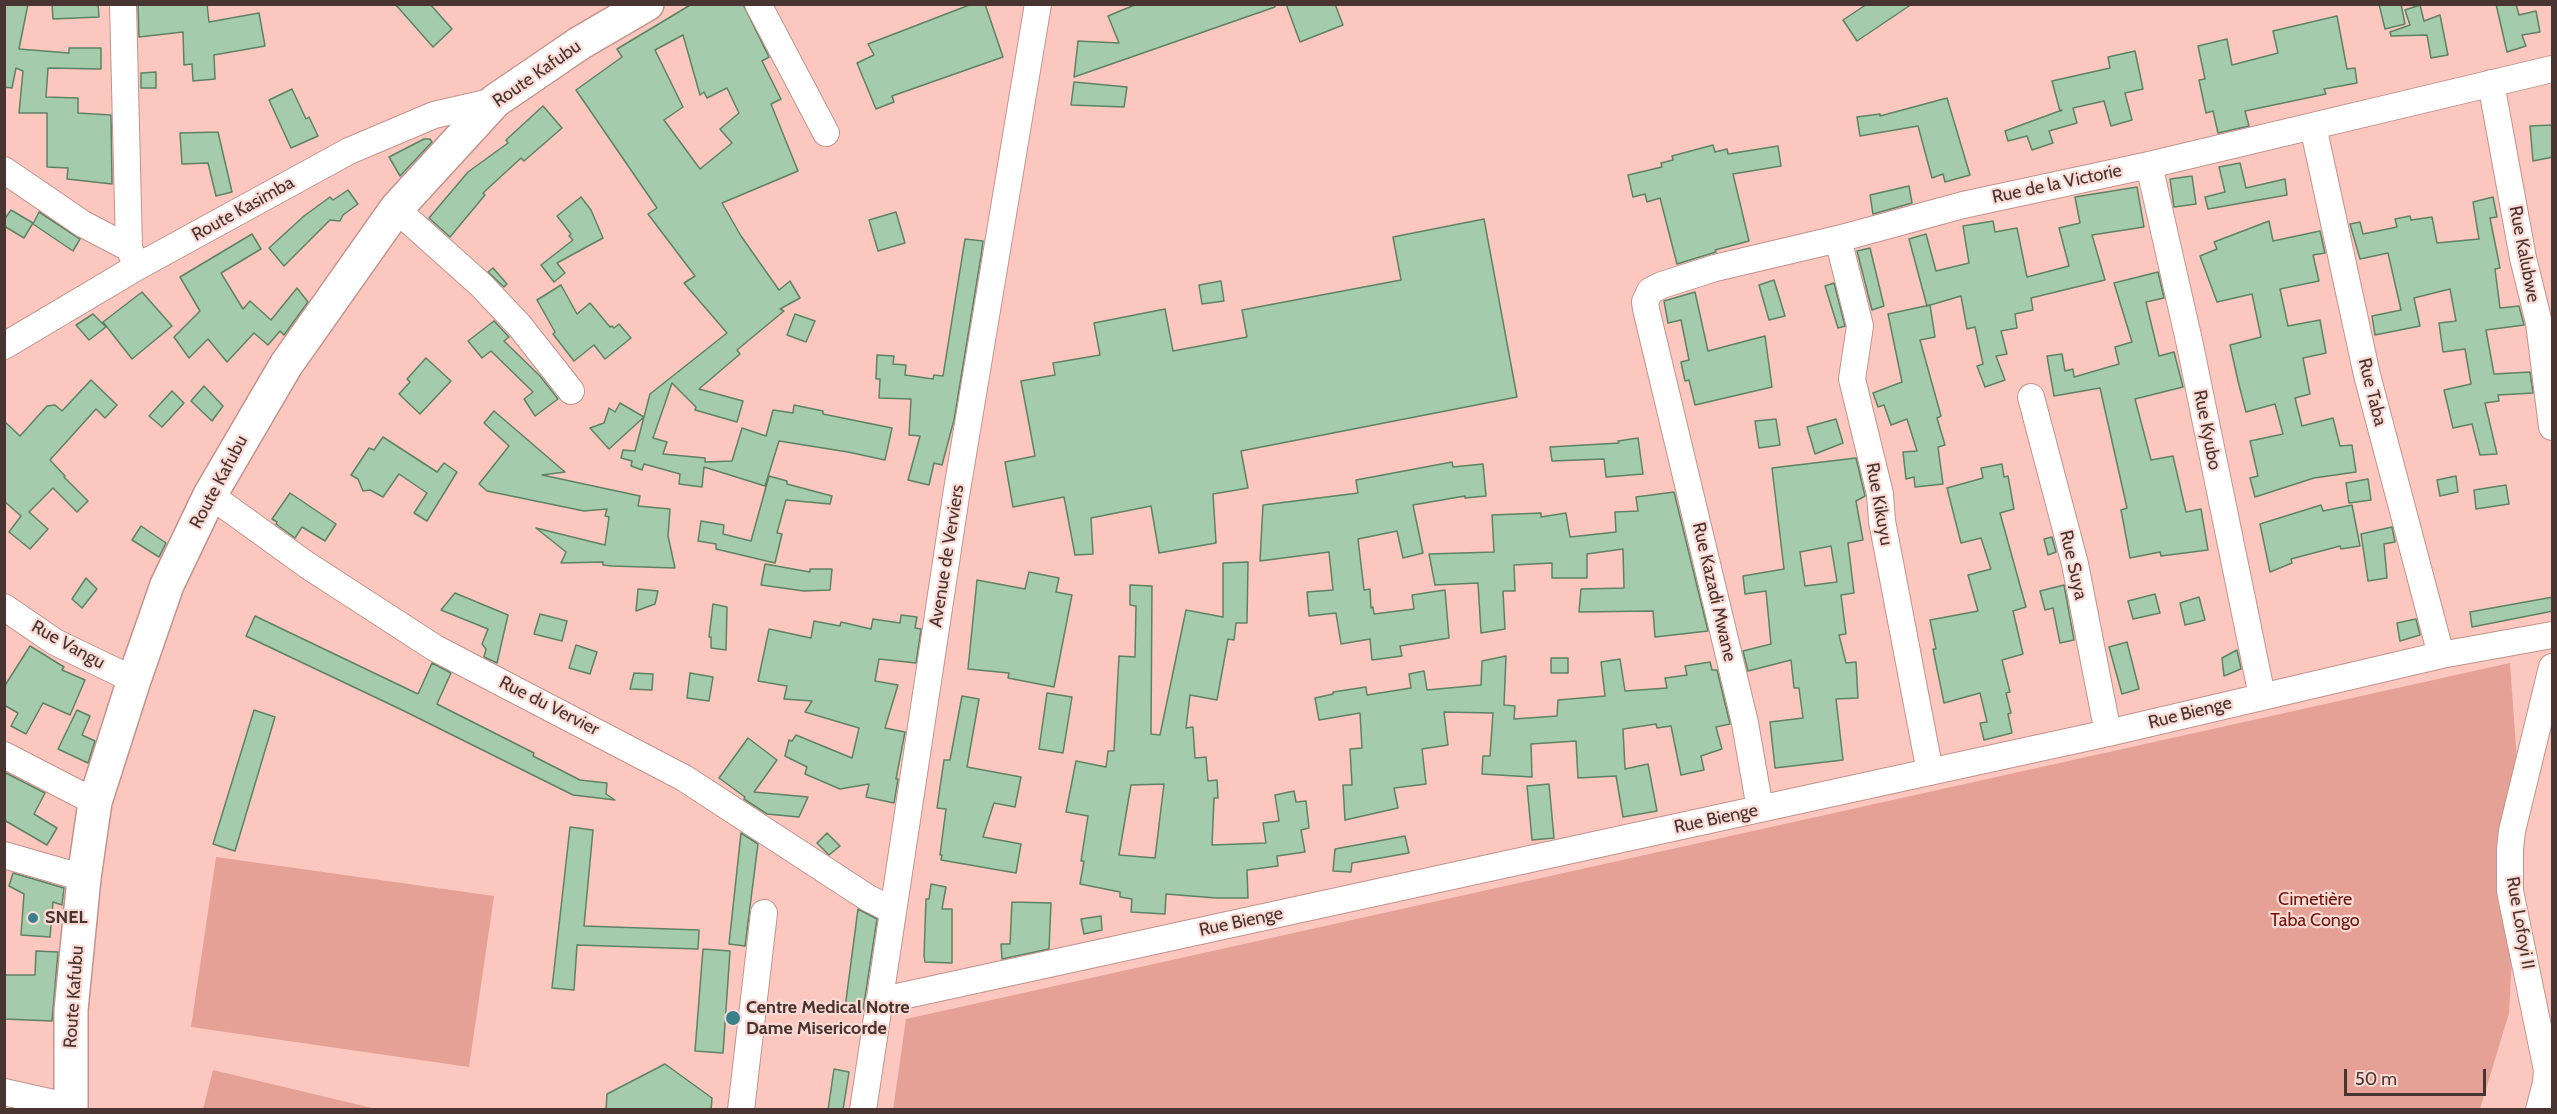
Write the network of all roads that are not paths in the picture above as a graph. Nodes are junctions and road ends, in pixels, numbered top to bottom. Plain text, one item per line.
1 (123, 4) edge
2 (647, 4) edge
3 (758, 4) edge
4 (1038, 4) edge
5 (2553, 69) edge
6 (2491, 82) junction
7 (495, 101) junction
8 (2313, 126) junction
9 (826, 133) dead end
10 (2149, 165) junction
11 (4, 170) edge
12 (396, 209) junction
13 (1838, 239) junction
14 (133, 258) junction
15 (6, 344) edge
16 (1662, 375) joint
17 (571, 391) dead end
18 (2031, 397) dead end
19 (2553, 427) edge
20 (210, 495) junction
21 (4, 607) edge
22 (2553, 635) edge
23 (2441, 655) junction
24 (2553, 667) edge
25 (134, 680) junction
26 (2262, 696) junction
27 (2108, 734) junction
28 (4, 755) edge
29 (1930, 772) junction
30 (95, 802) junction
31 (1760, 809) junction
32 (4, 855) edge
33 (84, 878) junction
34 (892, 910) junction
35 (764, 913) dead end
36 (879, 1001) junction
37 (4, 1092) edge
38 (70, 1108) edge
39 (741, 1110) edge
40 (863, 1110) edge
41 (2539, 1110) edge

1 - 14 street
2 - 7 main road, Route Kafubu
3 - 9 street
4 - 34 street, Avenue de Verviers
5 - 6 street, Rue de la Victorie
6 - 8 street, Rue de la Victorie
6 - 19 street, Rue Kalubwe
7 - 12 main road, Route Kafubu
7 - 14 street, Route Kasimba
8 - 10 street, Rue de la Victorie
8 - 23 street, Rue Taba
10 - 13 street, Rue de la Victorie
10 - 26 street, Rue Kyubo
11 - 14 street
12 - 17 street
12 - 20 main road, Route Kafubu
13 - 16 street, Rue de la Victorie
13 - 29 street, Rue Kikuyu
14 - 15 street, Route Kasimba
16 - 31 street, Rue Kazadi Mwane
18 - 27 street, Rue Suya
20 - 25 main road, Route Kafubu
20 - 34 street, Rue du Vervier
21 - 25 street, Rue Vangu
22 - 23 street, Rue Bienge
23 - 26 street, Rue Bienge
24 - 41 street, Rue Lofoyi II
25 - 30 main road, Route Kafubu
26 - 27 street, Rue Bienge
27 - 29 street, Rue Bienge
28 - 30 street
29 - 31 street, Rue Bienge
30 - 33 main road, Route Kafubu
31 - 36 street, Rue Bienge
32 - 33 street
33 - 38 main road, Route Kafubu
34 - 36 street, Avenue de Verviers
35 - 39 street
36 - 40 street, Avenue de Verviers
37 - 38 street

